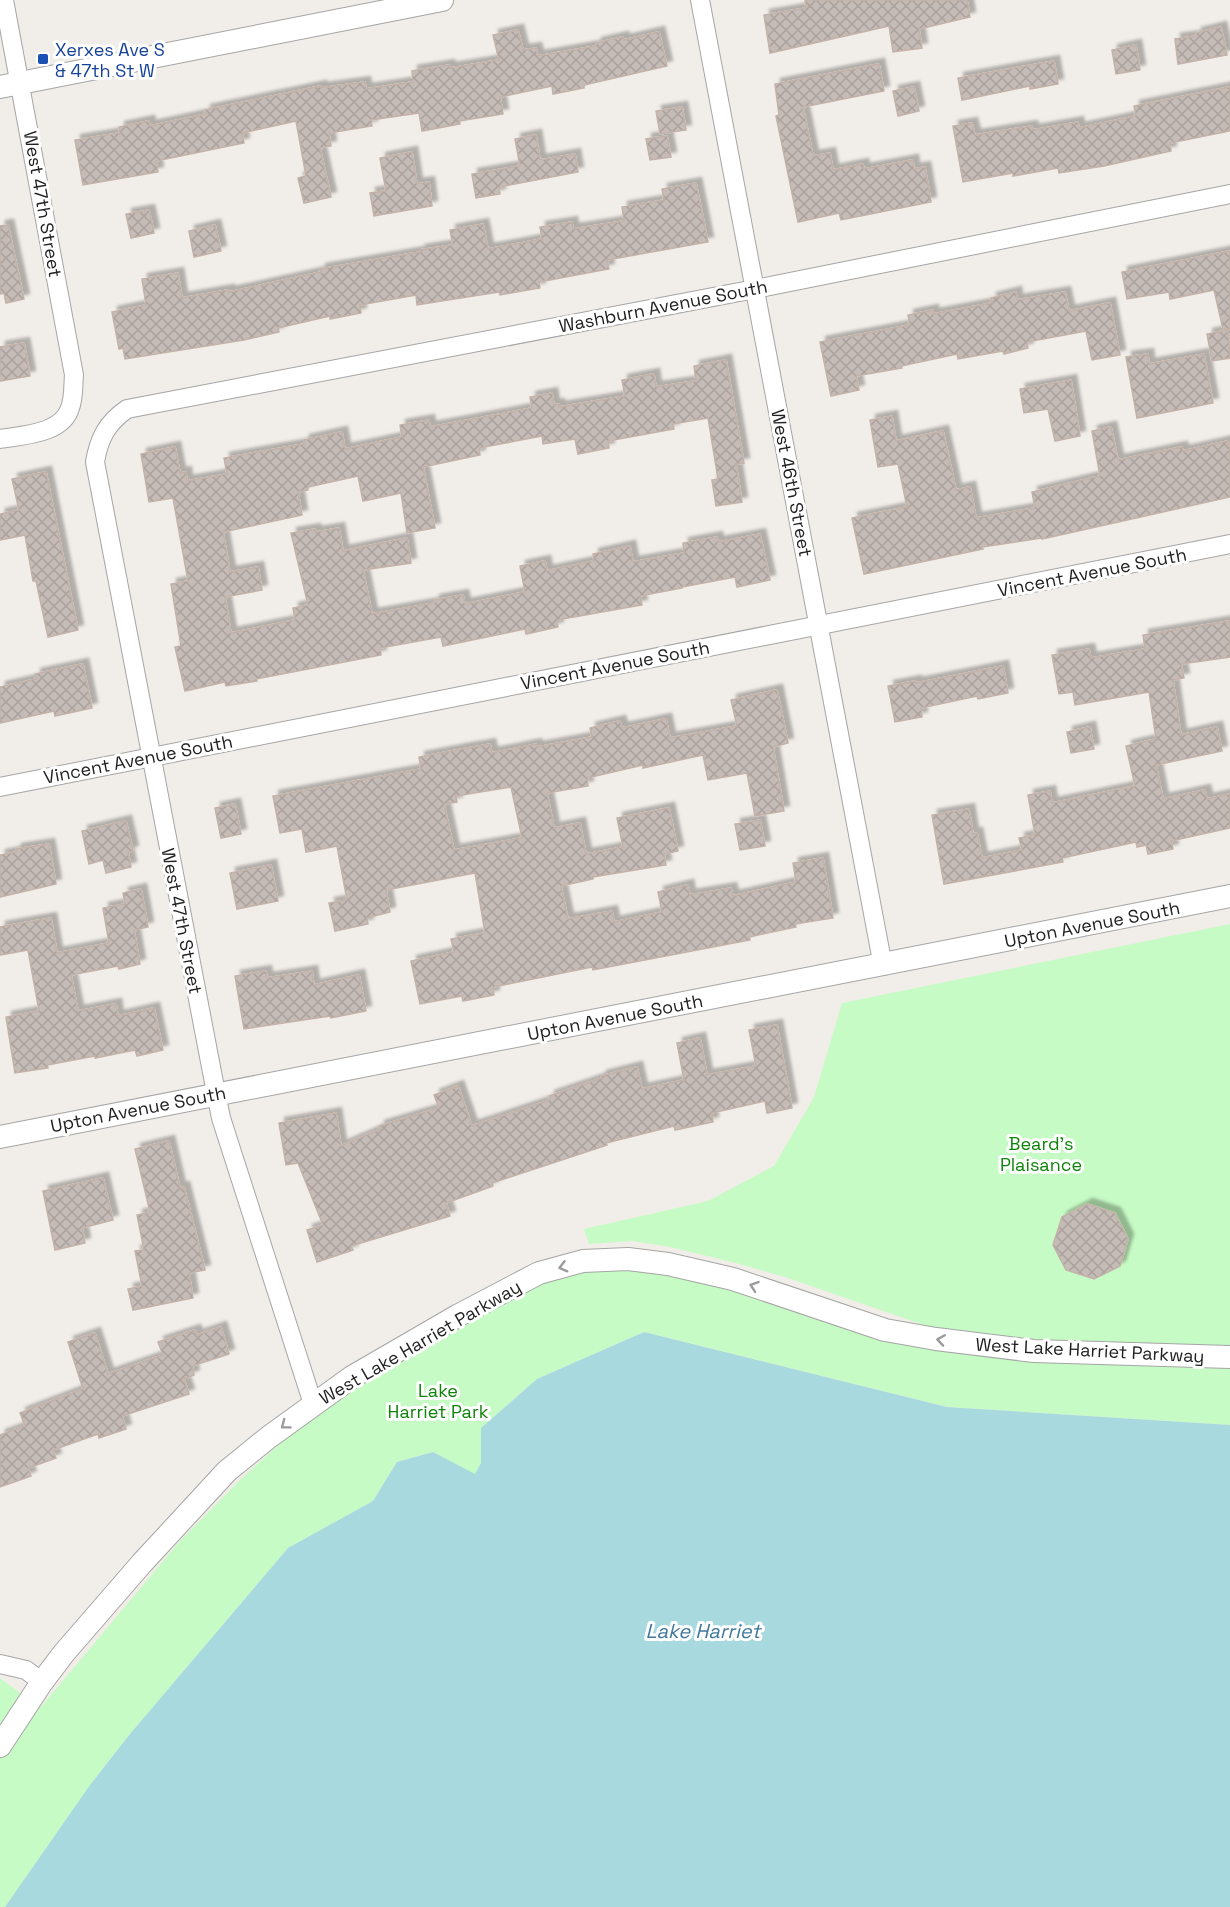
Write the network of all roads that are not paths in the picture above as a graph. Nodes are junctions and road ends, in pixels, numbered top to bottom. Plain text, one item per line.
1 (4, 0) edge
2 (442, 0) edge
3 (700, 0) edge
4 (10, 85) edge
5 (1230, 195) edge
6 (755, 289) junction
7 (105, 431) joint
8 (0, 439) edge
9 (1230, 544) edge
10 (820, 625) junction
11 (151, 757) junction
12 (0, 787) edge
13 (1230, 896) edge
14 (883, 966) junction
15 (216, 1093) junction
16 (0, 1137) edge
17 (1230, 1357) edge
18 (313, 1404) junction
19 (0, 1664) edge
20 (42, 1682) junction
21 (0, 1746) edge

1 - 4 street, West 47th Street
2 - 4 street
3 - 6 street, West 46th Street
4 - 8 street, West 47th Street
5 - 6 street, Washburn Avenue South
6 - 7 street, Washburn Avenue South
6 - 10 street, West 46th Street
7 - 11 street, West 47th Street
9 - 10 street, Vincent Avenue South
10 - 11 street, Vincent Avenue South
10 - 14 street, West 46th Street
11 - 12 street, Vincent Avenue South
11 - 15 street, West 47th Street
13 - 14 street, Upton Avenue South
14 - 15 street, Upton Avenue South
15 - 16 street, Upton Avenue South
15 - 18 street, West 47th Street
17 -> 18 street, West Lake Harriet Parkway
18 -> 20 street, West Lake Harriet Parkway
19 - 20 street
20 - 21 street, West Lake Harriet Parkway

